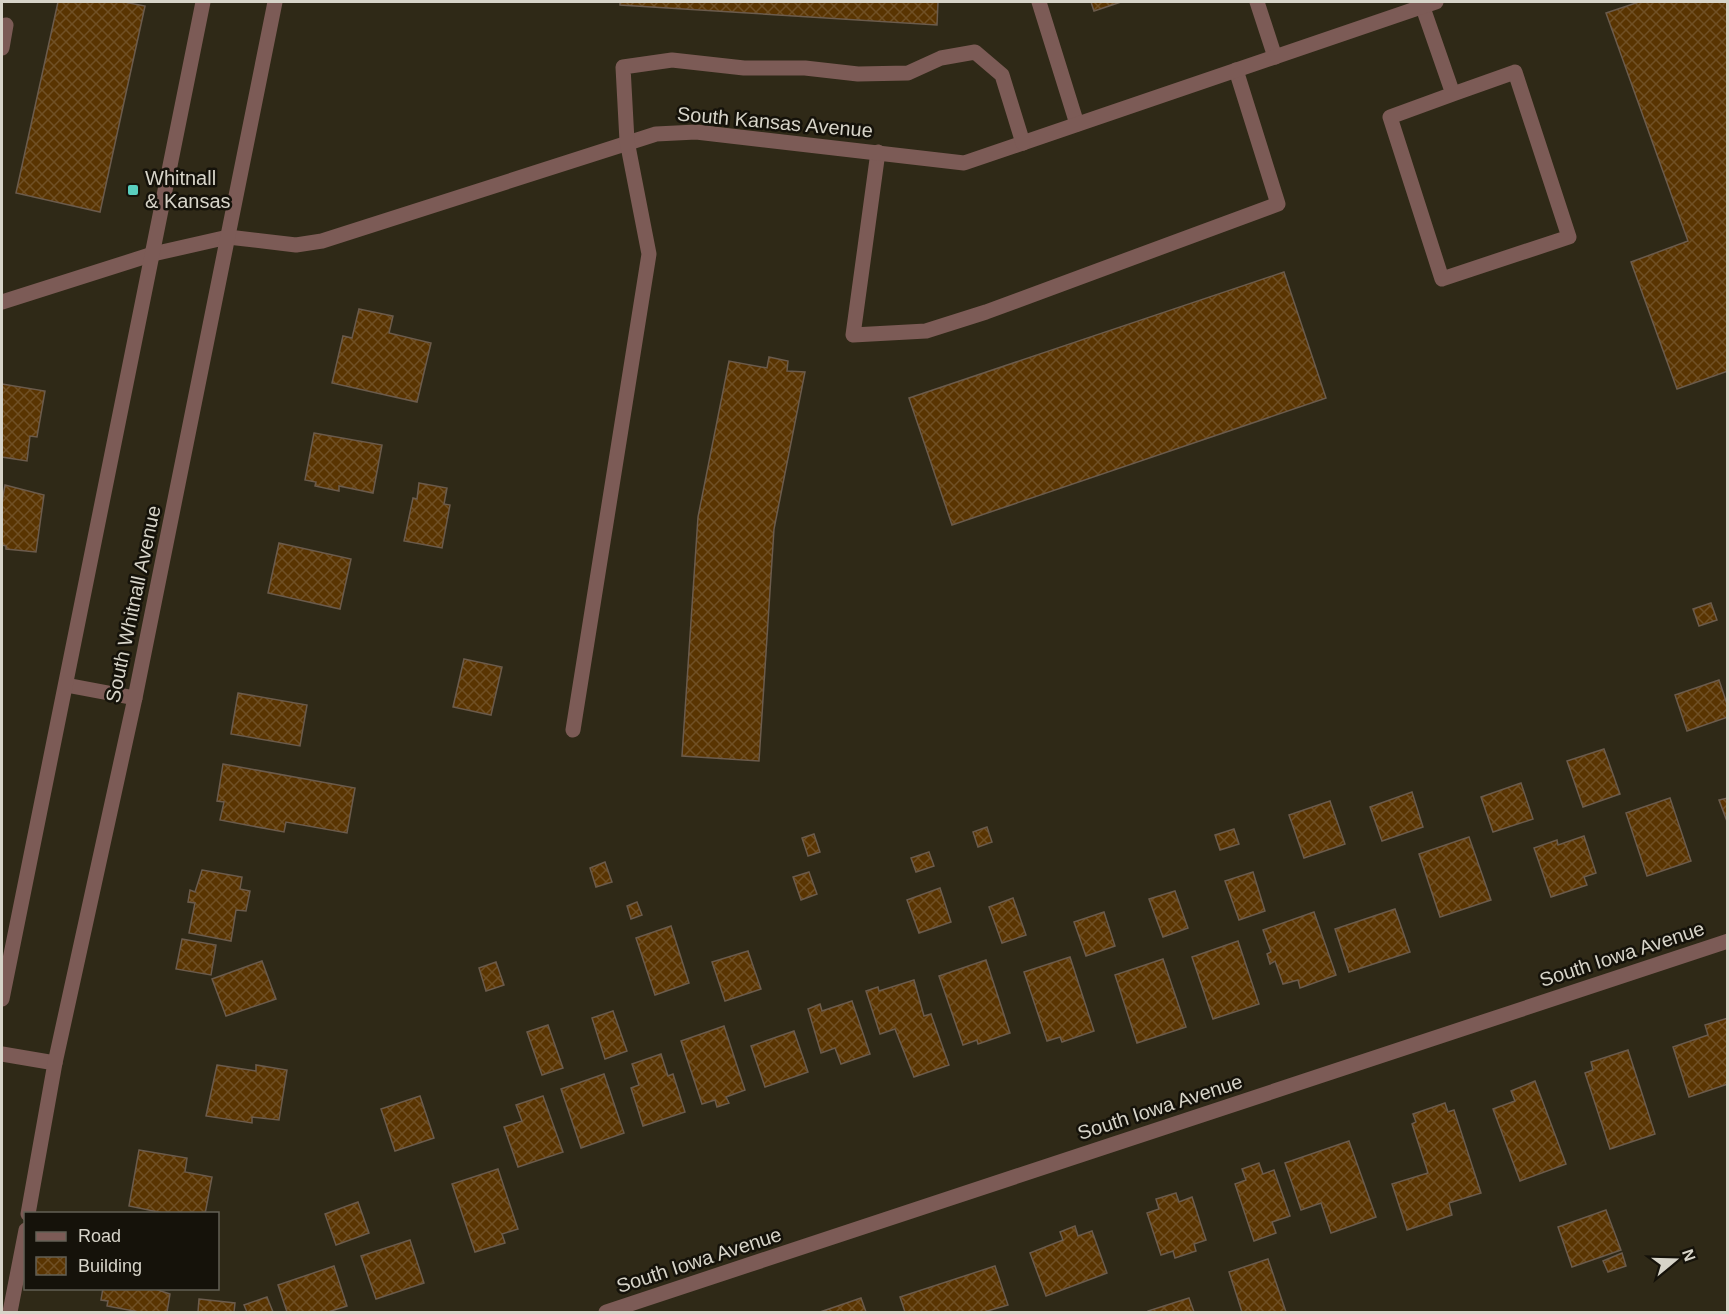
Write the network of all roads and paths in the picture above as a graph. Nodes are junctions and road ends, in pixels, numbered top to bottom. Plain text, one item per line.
1 (203, 2) edge
2 (275, 2) edge
3 (1039, 2) edge
4 (1257, 2) edge
5 (1426, 3) edge
6 (6, 25) dead end
7 (2, 48) edge
8 (1275, 57) junction
9 (1236, 70) junction
10 (1453, 93) junction
11 (1077, 124) junction
12 (627, 141) junction
13 (1023, 143) junction
14 (878, 152) junction
15 (228, 237) junction
16 (153, 254) junction
17 (2, 302) edge
18 (66, 685) junction
19 (135, 698) junction
20 (573, 730) dead end
21 (1728, 941) edge
22 (2, 999) edge
23 (2, 1054) edge
24 (55, 1062) junction
25 (28, 1212) edge
26 (24, 1240) edge
27 (10, 1312) edge
28 (606, 1312) edge

1 - 16 street
2 - 15 street, South Whitnall Avenue
3 - 11 street
4 - 8 street
5 - 8 street, South Kansas Avenue
5 - 10 street
6 - 7 street
8 - 9 street, South Kansas Avenue
9 - 11 street, South Kansas Avenue
9 - 14 street
10 - 10 street
11 - 13 street, South Kansas Avenue
12 - 13 street
12 - 14 street, South Kansas Avenue
12 - 15 street, South Kansas Avenue
12 - 20 street
13 - 14 street, South Kansas Avenue
15 - 16 street, South Kansas Avenue
15 - 19 street, South Whitnall Avenue
16 - 17 street, South Kansas Avenue
16 - 18 street
18 - 19 street
18 - 22 street
19 - 24 street, South Whitnall Avenue
21 - 28 street, South Iowa Avenue
23 - 24 street
24 - 25 street, South Whitnall Avenue
26 - 27 street

